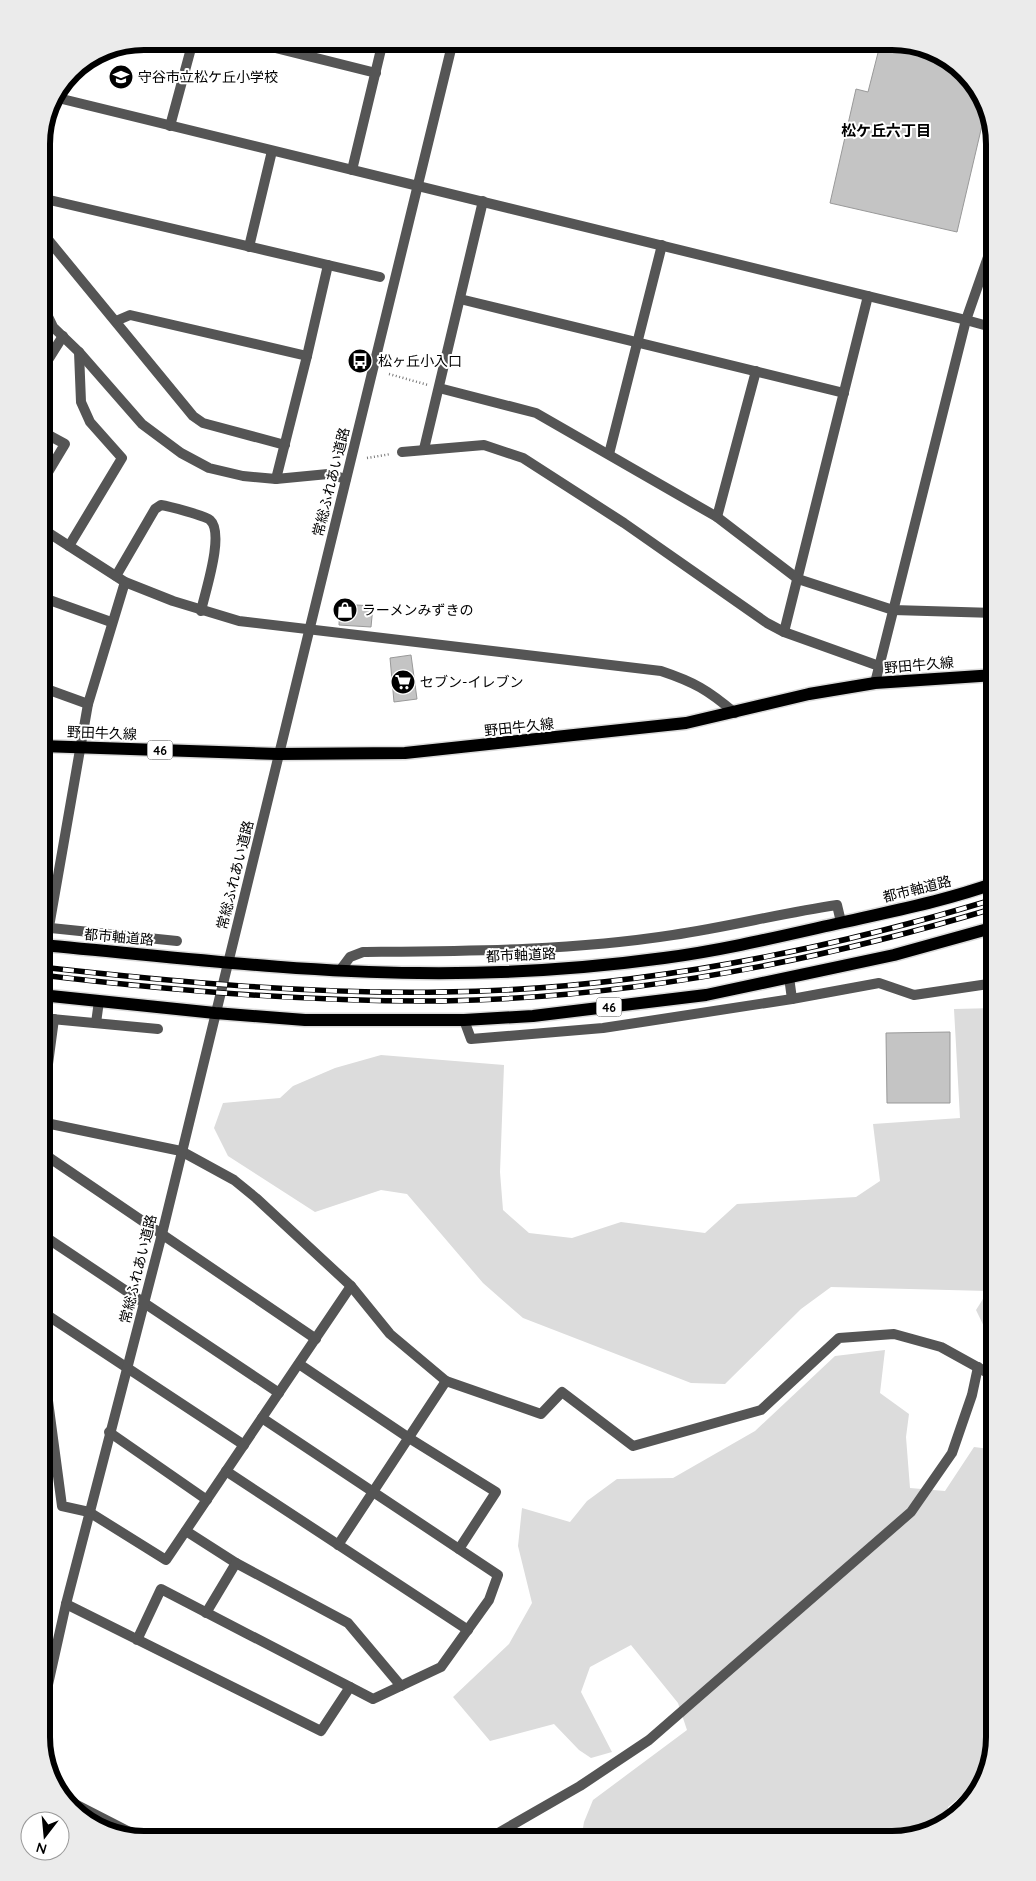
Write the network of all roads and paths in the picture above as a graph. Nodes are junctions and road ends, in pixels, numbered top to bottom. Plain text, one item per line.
1 (190, 50) edge
2 (298, 50) edge
3 (381, 50) edge
4 (451, 50) edge
5 (376, 73) junction
6 (62, 99) edge
7 (170, 126) junction
8 (272, 152) junction
9 (352, 170) junction
10 (419, 186) junction
11 (50, 200) edge
12 (483, 202) junction
13 (50, 241) edge
14 (662, 245) junction
15 (249, 247) junction
16 (986, 263) edge
17 (328, 265) junction
18 (380, 277) dead end
19 (868, 296) junction
20 (460, 299) junction
21 (966, 320) junction
22 (50, 321) edge
23 (116, 321) junction
24 (986, 326) edge
25 (63, 336) junction
26 (637, 343) junction
27 (79, 352) junction
28 (308, 356) junction
29 (50, 357) edge
30 (756, 371) junction
31 (390, 374) dead end
32 (439, 388) junction
33 (844, 393) junction
34 (50, 436) edge
35 (285, 446) junction
36 (424, 449) junction
37 (402, 452) joint
38 (609, 454) junction
39 (367, 458) dead end
40 (50, 469) edge
41 (276, 479) junction
42 (346, 479) junction
43 (717, 516) junction
44 (50, 534) edge
45 (69, 546) junction
46 (116, 576) junction
47 (798, 579) junction
48 (125, 582) junction
49 (50, 600) edge
50 (893, 610) junction
51 (201, 611) junction
52 (986, 613) edge
53 (111, 622) junction
54 (309, 630) junction
55 (784, 632) junction
56 (879, 666) junction
57 (986, 676) edge
58 (875, 683) junction
59 (50, 690) edge
60 (88, 704) junction
61 (735, 713) junction
62 (50, 746) edge
63 (79, 747) junction
64 (278, 754) junction
65 (986, 886) edge
66 (50, 901) edge
67 (841, 922) junction
68 (50, 927) edge
69 (986, 929) edge
70 (86, 931) junction
71 (177, 941) dead end
72 (50, 945) edge
73 (84, 948) junction
74 (228, 962) junction
75 (341, 969) junction
76 (789, 977) junction
77 (986, 984) edge
78 (50, 996) edge
79 (792, 999) junction
80 (99, 1001) junction
81 (215, 1014) junction
82 (50, 1019) edge
83 (54, 1019) junction
84 (464, 1020) junction
85 (96, 1023) junction
86 (158, 1029) dead end
87 (50, 1049) edge
88 (50, 1124) edge
89 (181, 1151) junction
90 (50, 1158) edge
91 (162, 1234) junction
92 (50, 1240) edge
93 (351, 1286) junction
94 (144, 1303) junction
95 (50, 1317) edge
96 (316, 1339) junction
97 (299, 1364) junction
98 (978, 1367) junction
99 (127, 1368) junction
100 (986, 1370) edge
101 (446, 1381) junction
102 (279, 1393) junction
103 (50, 1416) edge
104 (262, 1418) junction
105 (109, 1432) junction
106 (409, 1438) junction
107 (244, 1445) junction
108 (226, 1472) junction
109 (373, 1492) junction
110 (207, 1500) junction
111 (89, 1512) junction
112 (186, 1531) junction
113 (338, 1545) junction
114 (459, 1549) junction
115 (236, 1562) junction
116 (66, 1604) junction
117 (206, 1613) junction
118 (468, 1630) junction
119 (137, 1640) junction
120 (50, 1676) edge
121 (401, 1686) junction
122 (350, 1687) junction
123 (84, 1809) edge
124 (121, 1828) edge
125 (502, 1831) edge

1 - 7 street
2 - 5 street
3 - 5 street
4 - 10 street, 常総ふれあい道路
5 - 9 street
6 - 7 street
7 - 8 street
8 - 9 street
8 - 15 street
9 - 10 street
10 - 12 street
10 - 42 street, 常総ふれあい道路
11 - 15 street
12 - 14 street
12 - 20 street
13 - 23 street
14 - 19 street
14 - 26 street
15 - 17 street
16 - 21 street
17 - 18 street
17 - 28 street
19 - 21 street
19 - 33 street
20 - 26 street
20 - 32 street
21 - 24 street
21 - 50 street
22 - 25 street
23 - 28 street
23 - 35 street
25 - 27 street
25 - 29 street
26 - 30 street
26 - 38 street
27 - 41 street
27 - 45 street
28 - 35 street
30 - 33 street
30 - 43 street
31 - 32 path
32 - 36 street
32 - 38 street
33 - 47 street
34 - 40 street
35 - 41 street
36 - 37 street
36 - 55 street
37 - 39 path
38 - 43 street
41 - 42 street
42 - 54 street, 常総ふれあい道路
43 - 47 street
44 - 45 street
45 - 46 street
46 - 48 street
46 - 51 street
47 - 50 street
47 - 55 street
48 - 51 street
48 - 53 street
49 - 53 street
50 - 52 street
50 - 56 street
51 - 54 street
53 - 60 street
54 - 61 street
54 - 64 street, 常総ふれあい道路
55 - 56 street
56 - 58 street
57 - 58 main road, 野田牛久線 / 46
58 - 61 main road, 野田牛久線 / 46
59 - 60 street
60 - 63 street
61 - 64 main road, 野田牛久線 / 46
62 - 63 main road, 野田牛久線 / 46
63 - 64 main road, 野田牛久線 / 46
63 - 66 street
64 - 74 street, 常総ふれあい道路
65 - 67 main road, 都市軸道路
67 - 75 main road, 都市軸道路
67 - 75 street
68 - 70 street
69 - 76 main road, 46
70 - 71 street
70 - 73 street
72 - 73 main road, 都市軸道路
73 - 74 main road, 都市軸道路
74 - 75 main road, 都市軸道路
74 - 81 street, 常総ふれあい道路
76 - 79 street
76 - 84 main road, 46
77 - 79 street
78 - 80 main road, 46
79 - 84 street
80 - 81 main road, 46
80 - 85 street
81 - 84 main road, 46
81 - 89 street, 常総ふれあい道路
82 - 83 street
83 - 85 street
83 - 87 street
85 - 86 street
88 - 89 street
89 - 91 street, 常総ふれあい道路
89 - 93 street
90 - 91 street
91 - 94 street, 常総ふれあい道路
91 - 96 street
92 - 94 street
93 - 96 street
93 - 101 street
94 - 99 street, 常総ふれあい道路
94 - 102 street
95 - 99 street
96 - 97 street
97 - 102 street
97 - 106 street
98 - 100 street
98 - 101 street
98 - 125 street
99 - 105 street, 常総ふれあい道路
99 - 107 street
101 - 106 street
102 - 104 street
103 - 111 street
104 - 107 street
104 - 109 street
105 - 110 street
105 - 111 street, 常総ふれあい道路
106 - 109 street
106 - 114 street
107 - 108 street
108 - 110 street
108 - 113 street
109 - 113 street
109 - 114 street
110 - 112 street
111 - 112 street
111 - 116 street, 常総ふれあい道路
112 - 115 street
113 - 118 street
114 - 118 street
115 - 117 street
115 - 121 street
116 - 119 street
116 - 120 street, 常総ふれあい道路
117 - 119 street
117 - 122 street
118 - 121 street
119 - 122 street
121 - 122 street
123 - 124 street

